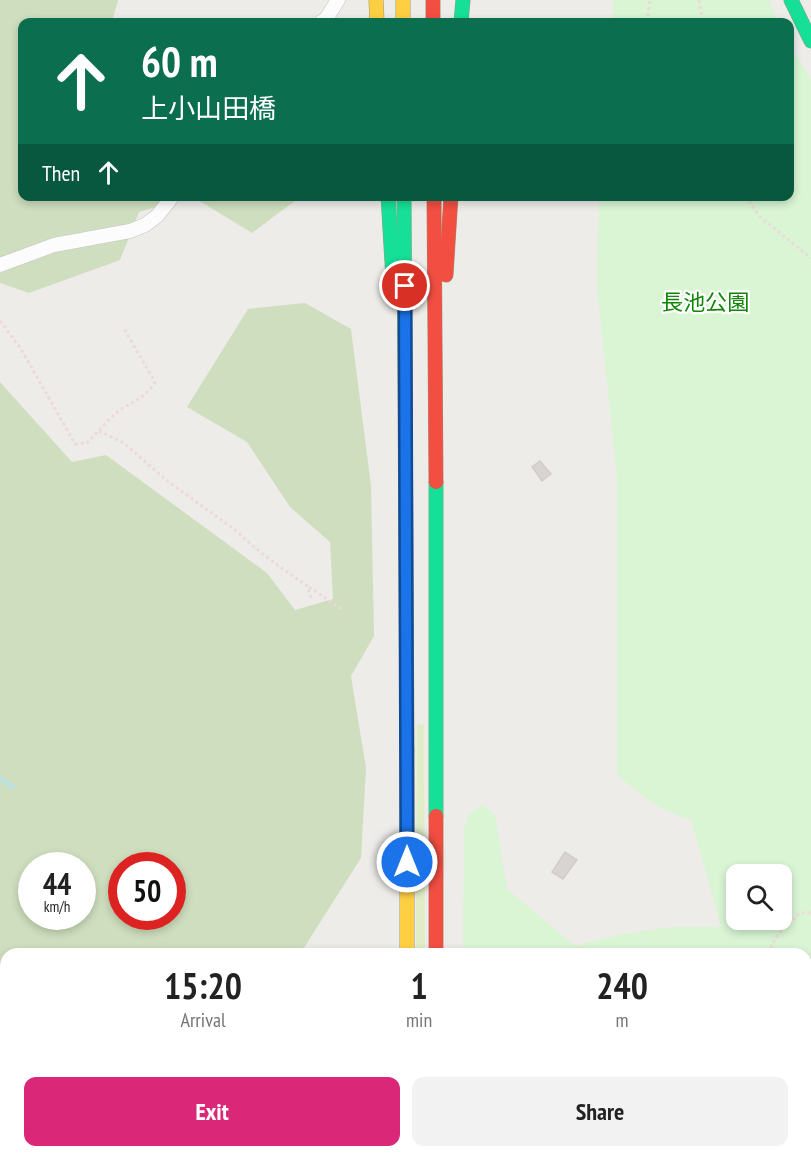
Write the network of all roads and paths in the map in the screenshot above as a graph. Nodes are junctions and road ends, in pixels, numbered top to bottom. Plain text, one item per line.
1 (338, 0) edge
2 (376, 0) edge
3 (403, 0) edge
4 (433, 0) edge
5 (463, 0) edge
6 (650, 0) edge
7 (699, 0) edge
8 (791, 0) edge
9 (327, 18) edge
10 (377, 18) edge
11 (403, 18) edge
12 (433, 18) edge
13 (461, 18) edge
14 (648, 18) edge
15 (703, 18) edge
16 (811, 41) edge
17 (170, 201) edge
18 (388, 201) edge
19 (404, 201) edge
20 (434, 201) edge
21 (451, 201) edge
22 (749, 201) edge
23 (811, 258) edge
24 (0, 264) edge
25 (0, 321) edge
26 (123, 327) dead end
27 (99, 431) junction
28 (436, 441) junction
29 (407, 509) junction
30 (308, 586) junction
31 (312, 601) dead end
32 (343, 610) dead end
33 (811, 913) edge
34 (407, 948) edge
35 (436, 948) edge
36 (770, 948) edge

1 - 9 street
2 - 10 main road
3 - 11 main road
4 - 12 main road
5 - 13 main road
6 - 14 path
7 - 15 path
8 - 16 main road
17 - 24 street
18 - 29 main road
19 - 29 main road
20 - 28 main road
21 - 28 main road
22 - 23 path
25 - 27 path
26 - 27 path
27 - 30 path
28 - 35 main road
29 - 34 main road
30 - 31 path
30 - 32 path
33 - 36 path

